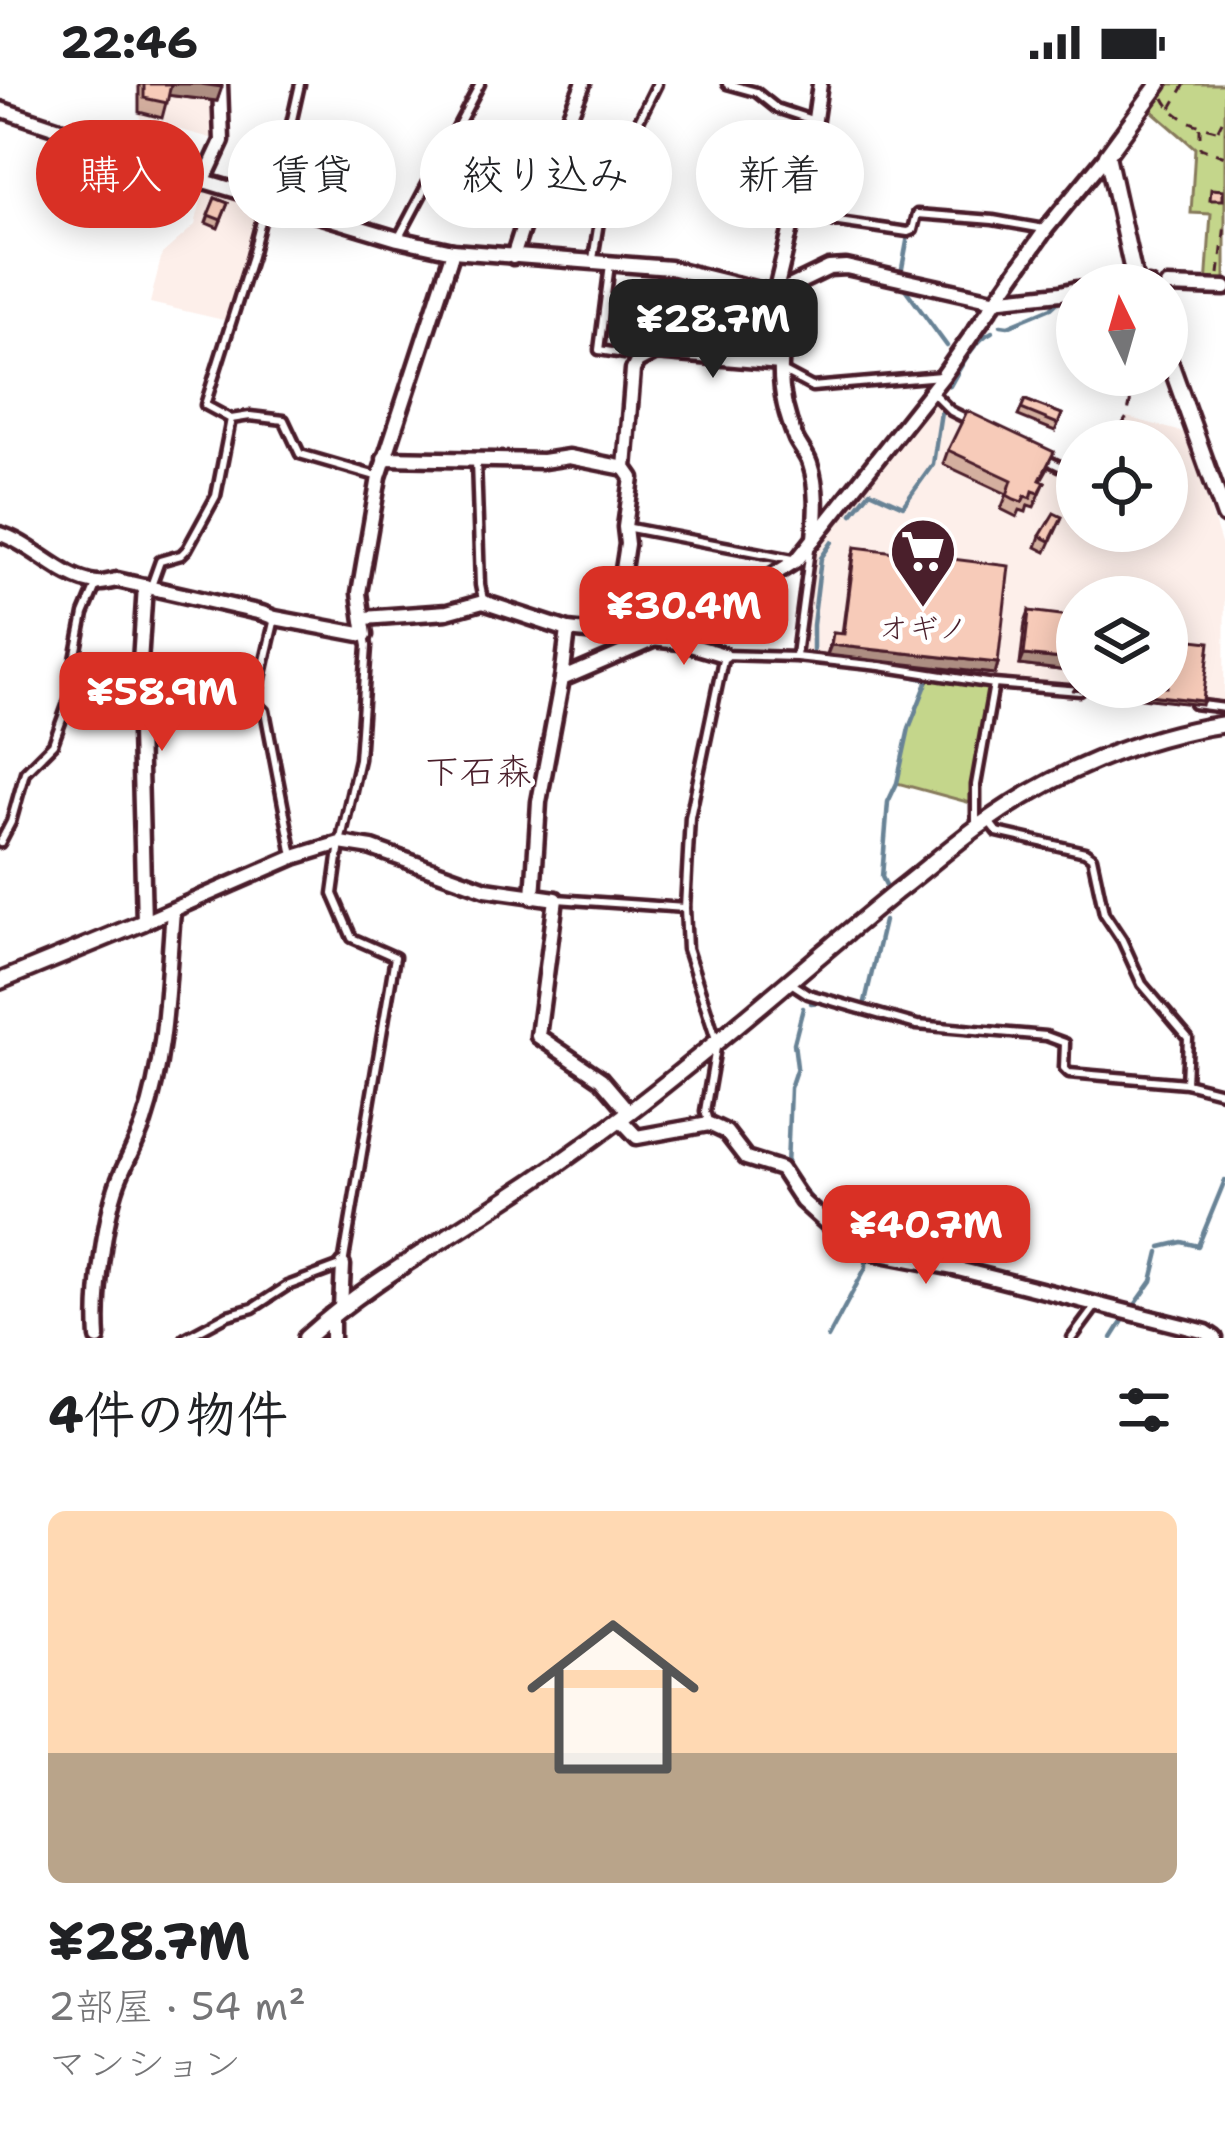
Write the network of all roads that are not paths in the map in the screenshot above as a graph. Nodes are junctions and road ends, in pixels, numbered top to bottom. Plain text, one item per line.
1 (220, 84) edge
2 (300, 84) edge
3 (480, 84) edge
4 (583, 84) edge
5 (657, 84) edge
6 (727, 84) edge
7 (820, 84) edge
8 (1158, 85) edge
9 (0, 110) edge
10 (293, 120) edge
11 (812, 120) edge
12 (815, 120) edge
13 (36, 122) edge
14 (1107, 155) junction
15 (204, 180) edge
16 (864, 225) edge
17 (259, 228) edge
18 (362, 228) edge
19 (790, 228) edge
20 (1046, 229) junction
21 (398, 239) junction
22 (453, 251) junction
23 (513, 257) junction
24 (592, 261) junction
25 (610, 263) junction
26 (1131, 264) edge
27 (1188, 287) edge
28 (1221, 288) edge
29 (1056, 293) edge
30 (775, 294) junction
31 (993, 300) junction
32 (638, 362) junction
33 (781, 367) junction
34 (943, 376) junction
35 (931, 390) junction
36 (1182, 396) edge
37 (231, 419) junction
38 (971, 421) edge
39 (1032, 452) edge
40 (384, 458) junction
41 (476, 460) junction
42 (1056, 464) edge
43 (626, 468) junction
44 (379, 477) junction
45 (1225, 516) edge
46 (625, 526) junction
47 (0, 534) edge
48 (812, 542) junction
49 (796, 560) junction
50 (98, 584) junction
51 (148, 586) junction
52 (483, 602) junction
53 (274, 618) junction
54 (364, 618) junction
55 (568, 630) junction
56 (613, 634) junction
57 (365, 635) junction
58 (652, 640) junction
59 (724, 655) junction
60 (796, 657) junction
61 (562, 679) junction
62 (994, 684) junction
63 (1056, 689) edge
64 (1188, 703) edge
65 (1225, 708) edge
66 (1225, 724) edge
67 (982, 824) junction
68 (0, 843) edge
69 (340, 843) junction
70 (294, 857) junction
71 (533, 897) junction
72 (556, 899) junction
73 (685, 908) junction
74 (173, 910) junction
75 (144, 922) junction
76 (0, 981) edge
77 (788, 981) junction
78 (717, 1042) junction
79 (1186, 1083) junction
80 (1225, 1094) edge
81 (624, 1116) junction
82 (709, 1124) junction
83 (343, 1265) junction
84 (1097, 1304) junction
85 (337, 1312) junction
86 (98, 1338) edge
87 (185, 1338) edge
88 (306, 1338) edge
89 (332, 1338) edge
90 (1072, 1338) edge
91 (1214, 1338) edge

1 - 15 street
2 - 10 lane
3 - 21 lane
4 - 23 street
5 - 24 lane
6 - 11 lane
7 - 12 street
8 - 14 street
9 - 13 street
14 - 20 street
14 - 26 street
16 - 20 lane
17 - 37 lane
18 - 21 street
19 - 30 street
20 - 31 street
21 - 22 street
22 - 23 street
22 - 40 street
23 - 24 street
24 - 25 street
25 - 30 street
25 - 32 lane
27 - 28 street
29 - 31 street
30 - 31 street
30 - 33 street
31 - 34 street
32 - 33 street
32 - 43 street
33 - 34 lane
33 - 48 street
34 - 35 street
35 - 38 lane
35 - 48 street
36 - 45 street
37 - 44 lane
37 - 51 lane
39 - 42 lane
40 - 41 street
40 - 44 street
41 - 43 street
41 - 52 lane
43 - 46 street
44 - 54 street
46 - 49 lane
46 - 56 street
47 - 50 street
48 - 49 street
48 - 60 lane
49 - 58 street
50 - 51 street
50 - 68 lane
51 - 53 street
51 - 75 street
52 - 54 street
52 - 55 street
53 - 57 street
53 - 70 lane
54 - 57 street
55 - 56 street
55 - 61 street
56 - 58 street
57 - 69 lane
58 - 59 street
58 - 61 street
59 - 60 lane
59 - 73 lane
60 - 62 lane
61 - 71 street
62 - 63 lane
62 - 67 lane
64 - 65 lane
66 - 67 street
67 - 77 street
67 - 79 lane
69 - 70 street
69 - 71 street
69 - 83 lane
70 - 74 street
71 - 72 street
72 - 73 lane
72 - 81 street
73 - 78 lane
74 - 75 street
74 - 86 street
75 - 76 street
77 - 78 street
77 - 79 lane
78 - 81 street
78 - 82 lane
79 - 80 lane
81 - 82 street
81 - 85 street
82 - 84 street
83 - 85 street
83 - 87 lane
84 - 90 lane
84 - 91 street
85 - 88 street
85 - 89 street

